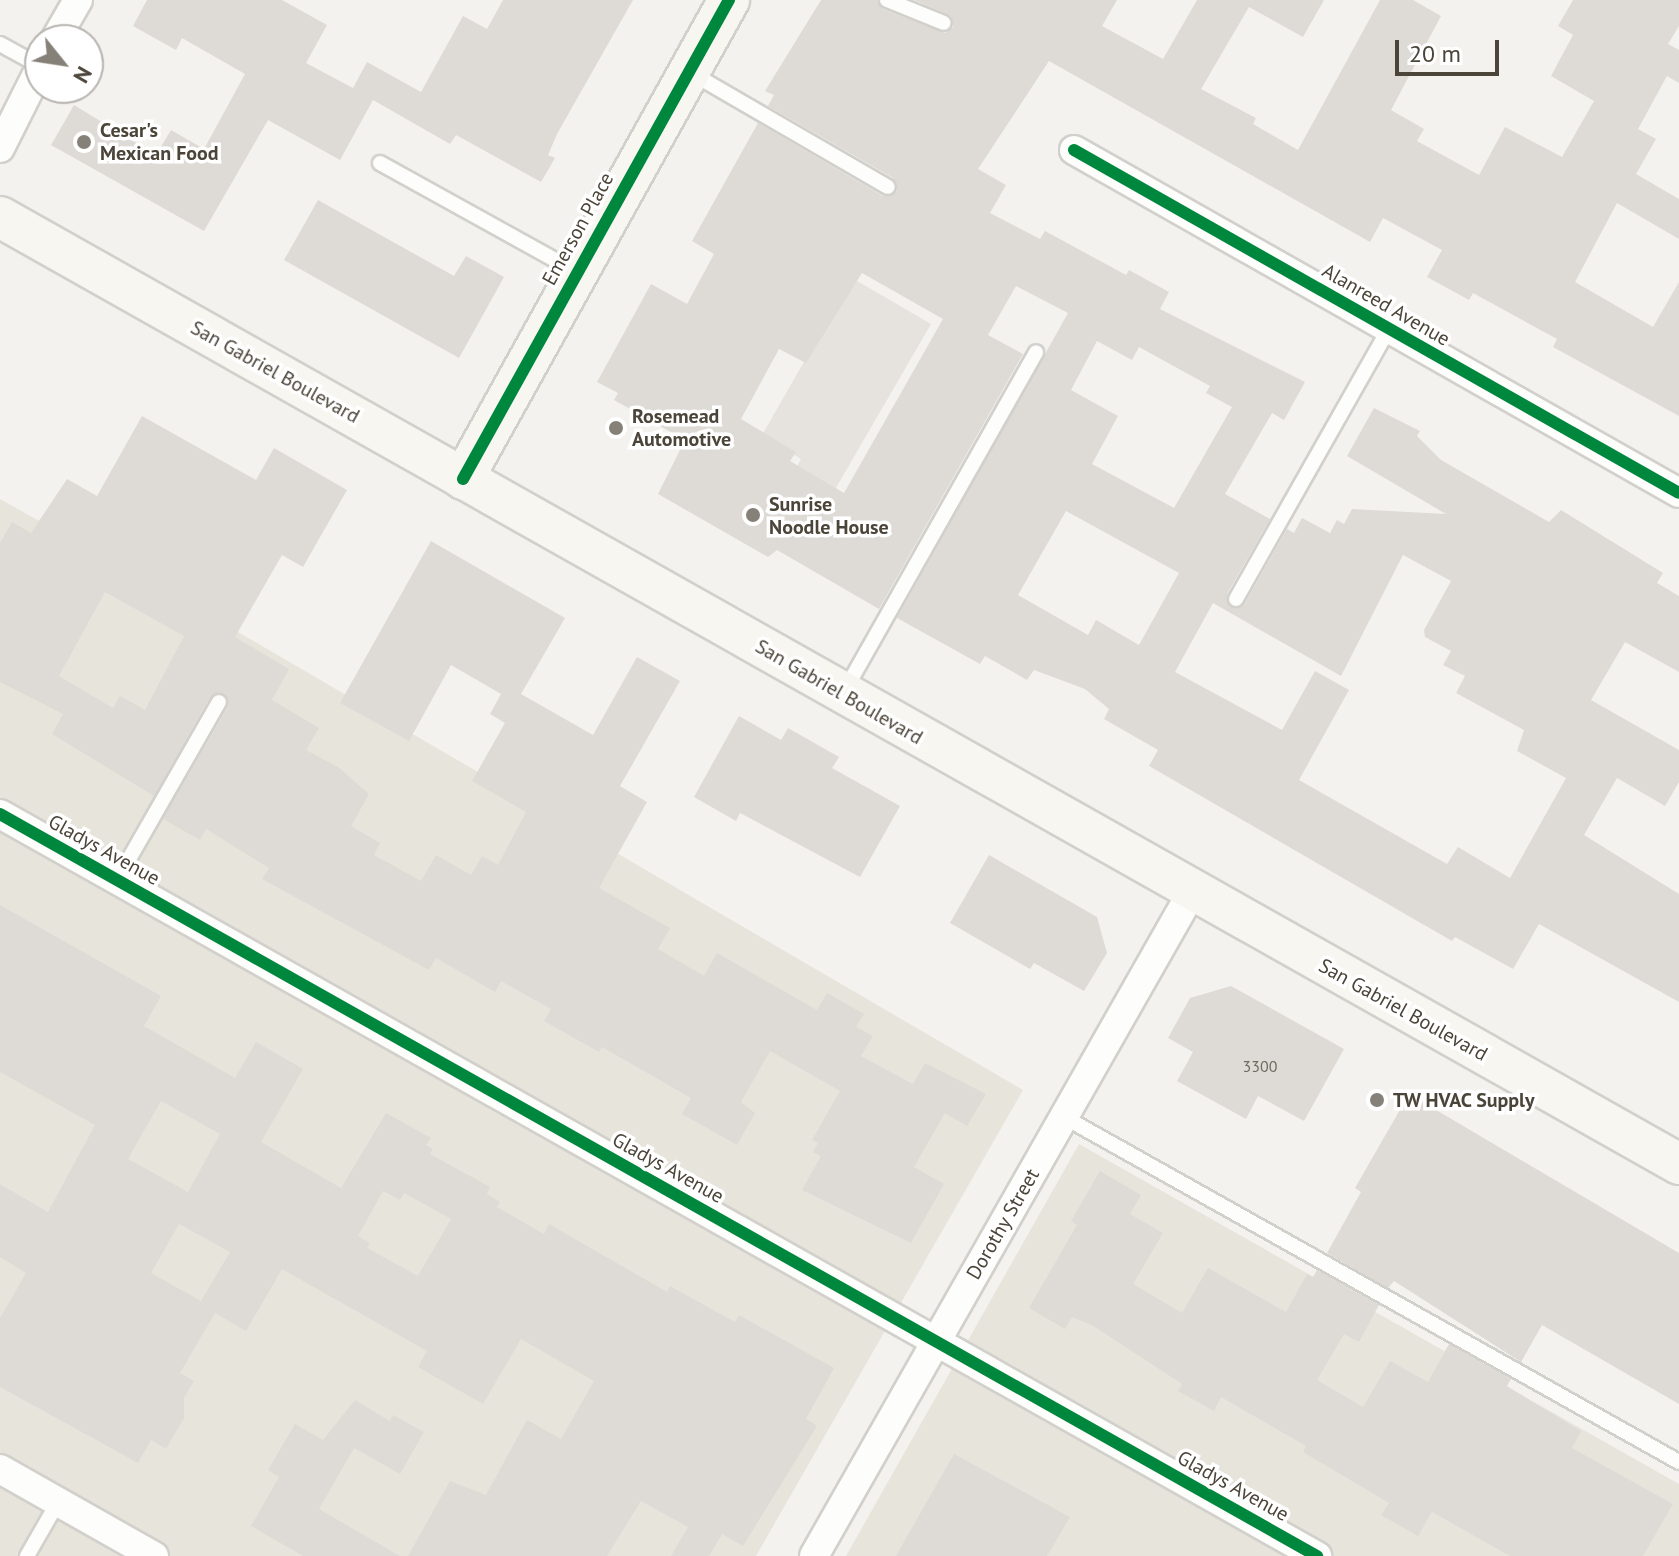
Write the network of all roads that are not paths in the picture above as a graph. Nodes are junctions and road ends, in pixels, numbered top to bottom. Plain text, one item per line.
1 (78, 0) edge
2 (729, 0) edge
3 (887, 0) edge
4 (944, 23) dead end
5 (64, 24) edge
6 (0, 44) edge
7 (24, 58) edge
8 (689, 72) junction
9 (24, 99) edge
10 (0, 148) edge
11 (1074, 150) dead end
12 (380, 163) dead end
13 (888, 187) dead end
14 (0, 217) edge
15 (577, 272) junction
16 (1389, 329) junction
17 (1036, 352) dead end
18 (463, 479) junction
19 (1679, 493) edge
20 (1236, 599) dead end
21 (843, 694) junction
22 (219, 702) dead end
23 (0, 814) edge
24 (117, 880) junction
25 (1192, 892) junction
26 (1064, 1117) junction
27 (1679, 1164) edge
28 (936, 1342) junction
29 (1679, 1462) edge
30 (0, 1469) edge
31 (58, 1502) junction
32 (27, 1556) edge
33 (154, 1556) edge
34 (814, 1556) edge
35 (1317, 1556) edge

1 - 5 street
2 - 8 main road, Emerson Place
3 - 4 lane
6 - 7 lane
8 - 13 lane
8 - 15 main road, Emerson Place
9 - 10 street
11 - 16 street, Alanreed Avenue
12 - 15 lane
14 - 18 main road, San Gabriel Boulevard
15 - 18 main road, Emerson Place
16 - 19 street, Alanreed Avenue
16 - 20 lane
17 - 21 lane
18 - 21 main road, San Gabriel Boulevard
21 - 25 main road, San Gabriel Boulevard
22 - 24 lane
23 - 24 street, Gladys Avenue
24 - 28 street, Gladys Avenue
25 - 26 street, Dorothy Street
25 - 27 main road, San Gabriel Boulevard
26 - 28 street, Dorothy Street
26 - 29 lane
28 - 34 street, Dorothy Street
28 - 35 street, Gladys Avenue
30 - 31 street
31 - 32 lane
31 - 33 street

